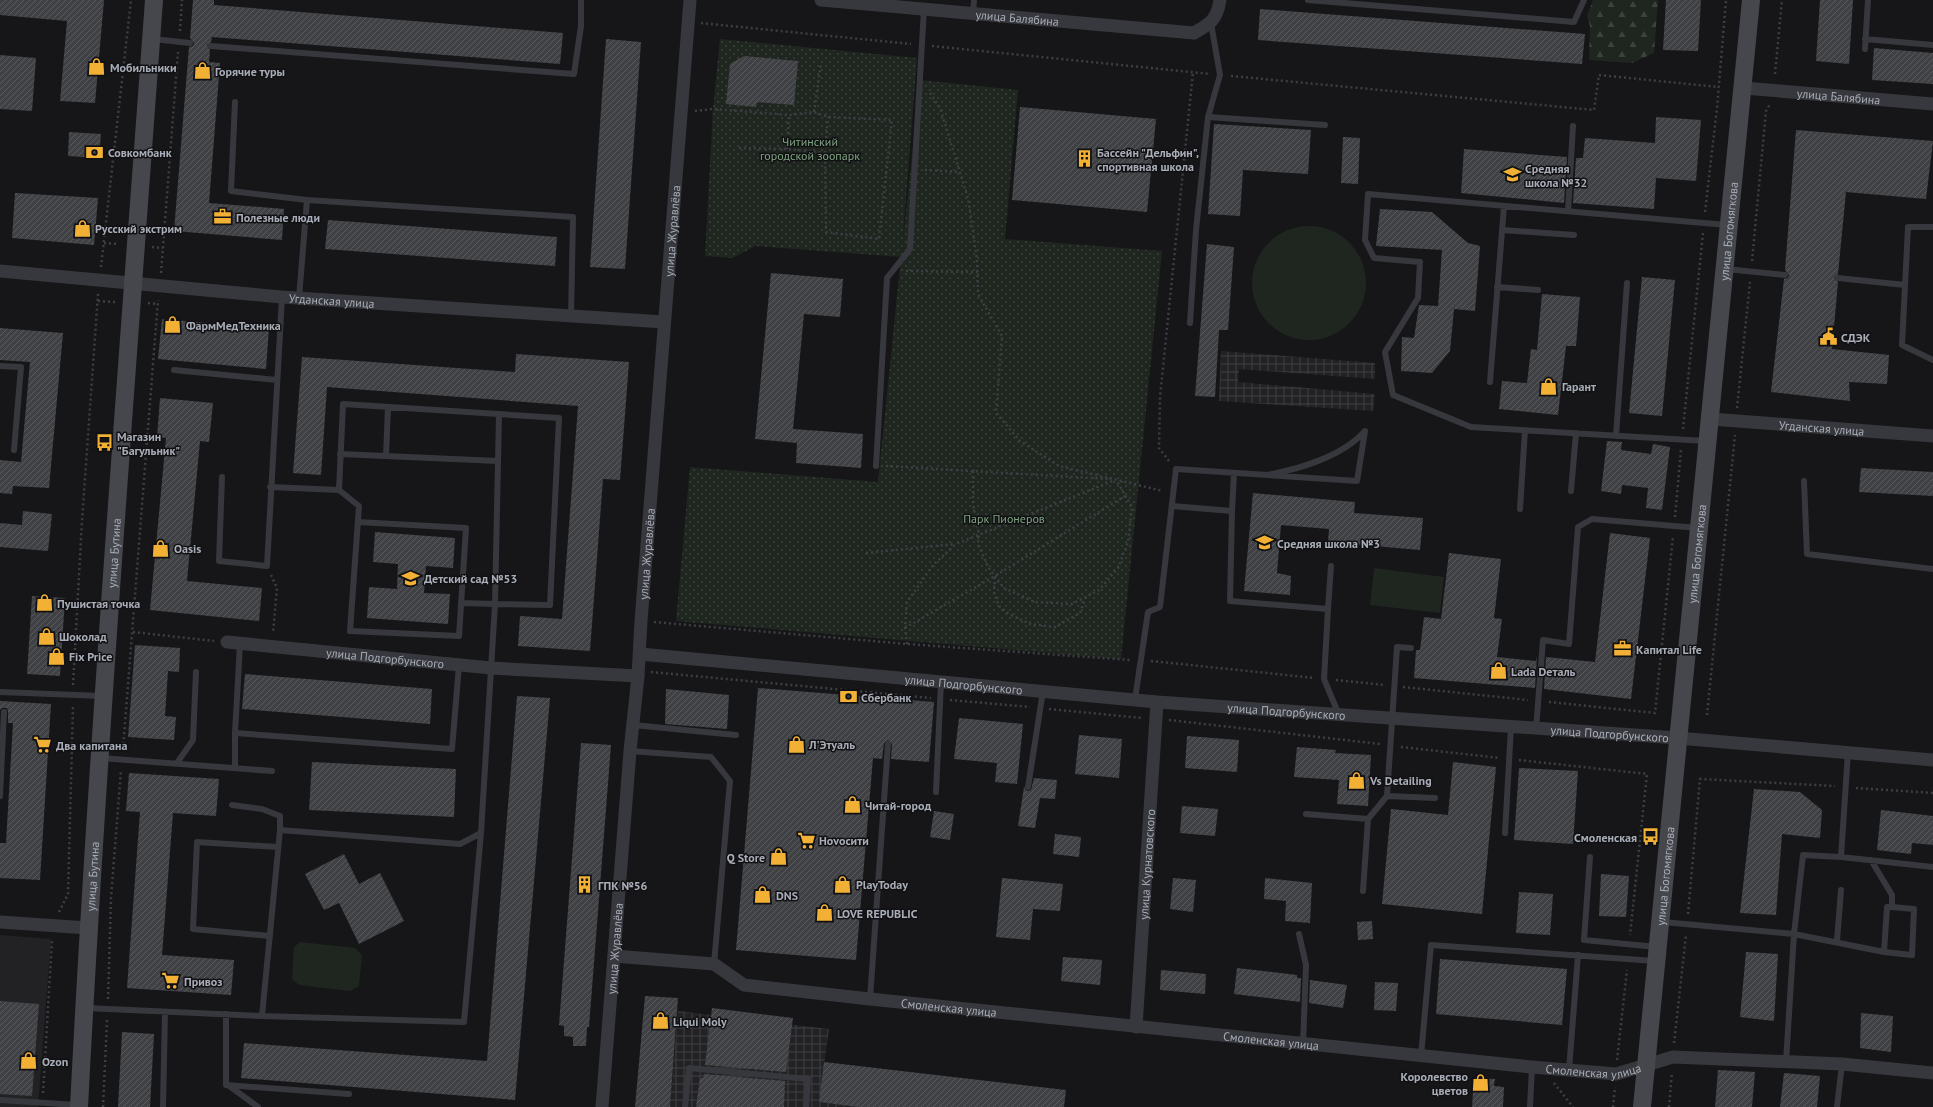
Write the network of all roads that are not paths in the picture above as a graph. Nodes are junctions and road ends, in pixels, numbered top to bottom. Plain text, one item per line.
1 (154, 0) edge
2 (581, 0) edge
3 (690, 0) edge
4 (821, 0) edge
5 (974, 0) edge
6 (1220, 0) edge
7 (1308, 0) edge
8 (1584, 0) edge
9 (1751, 0) edge
10 (1868, 0) edge
11 (924, 9) junction
12 (973, 13) junction
13 (1211, 23) junction
14 (152, 39) junction
15 (1865, 39) junction
16 (190, 43) dead end
17 (1933, 45) edge
18 (211, 46) dead end
19 (1865, 49) dead end
20 (1744, 88) junction
21 (235, 102) dead end
22 (1933, 104) edge
23 (1208, 117) junction
24 (1325, 125) dead end
25 (1573, 126) dead end
26 (307, 200) junction
27 (1504, 206) junction
28 (1568, 211) junction
29 (1730, 225) junction
30 (1933, 226) edge
31 (1502, 230) junction
32 (1574, 235) dead end
33 (1725, 269) junction
34 (0, 271) edge
35 (1785, 275) dead end
36 (1838, 278) dead end
37 (133, 283) junction
38 (1627, 283) dead end
39 (1905, 285) junction
40 (1498, 287) junction
41 (1538, 290) dead end
42 (282, 297) junction
43 (299, 298) junction
44 (571, 316) junction
45 (664, 322) junction
46 (1190, 323) dead end
47 (1933, 360) edge
48 (0, 366) edge
49 (174, 370) dead end
50 (277, 380) junction
51 (1490, 382) dead end
52 (388, 407) junction
53 (499, 414) junction
54 (1711, 420) junction
55 (1525, 430) junction
56 (1576, 433) junction
57 (1616, 436) junction
58 (1933, 436) edge
59 (1708, 441) junction
60 (14, 450) dead end
61 (340, 454) junction
62 (386, 456) junction
63 (498, 460) junction
64 (876, 466) road end
65 (1234, 473) junction
66 (1267, 475) junction
67 (222, 477) dead end
68 (1804, 481) dead end
69 (270, 487) junction
70 (339, 490) junction
71 (1571, 492) dead end
72 (1172, 506) junction
73 (1520, 508) dead end
74 (1232, 511) junction
75 (358, 522) junction
76 (1700, 528) junction
77 (1331, 566) dead end
78 (1933, 569) edge
79 (461, 603) junction
80 (496, 604) junction
81 (1328, 609) junction
82 (227, 642) road end
83 (240, 644) junction
84 (1412, 648) dead end
85 (640, 654) junction
86 (458, 665) junction
87 (491, 668) junction
88 (196, 672) dead end
89 (638, 676) junction
90 (941, 682) junction
91 (1043, 691) junction
92 (0, 692) edge
93 (104, 696) junction
94 (1135, 699) junction
95 (1157, 702) junction
96 (4, 712) dead end
97 (1339, 715) junction
98 (1392, 719) junction
99 (633, 725) junction
100 (1511, 727) junction
101 (1536, 729) junction
102 (235, 733) junction
103 (736, 735) dead end
104 (1678, 738) junction
105 (888, 744) dead end
106 (630, 751) junction
107 (1848, 752) junction
108 (100, 758) junction
109 (1933, 760) edge
110 (177, 763) junction
111 (234, 768) junction
112 (272, 771) dead end
113 (1028, 787) dead end
114 (936, 792) dead end
115 (0, 796) edge
116 (1387, 796) junction
117 (1435, 798) dead end
118 (232, 805) dead end
119 (1306, 814) dead end
120 (1368, 819) junction
121 (280, 830) junction
122 (481, 833) junction
123 (1505, 833) dead end
124 (278, 847) junction
125 (1590, 857) dead end
126 (1841, 857) junction
127 (1872, 860) junction
128 (1933, 867) edge
129 (1841, 890) dead end
130 (1363, 891) dead end
131 (1892, 907) junction
132 (0, 922) edge
133 (1661, 922) junction
134 (88, 928) junction
135 (1299, 934) dead end
136 (1794, 934) junction
137 (270, 936) junction
138 (1837, 941) junction
139 (1884, 952) junction
140 (1658, 954) junction
141 (1578, 955) junction
142 (614, 956) junction
143 (714, 964) junction
144 (870, 999) junction
145 (84, 1008) junction
146 (165, 1012) junction
147 (226, 1014) junction
148 (262, 1016) junction
149 (1136, 1027) junction
150 (1303, 1044) junction
151 (1421, 1056) junction
152 (1786, 1062) junction
153 (1842, 1064) junction
154 (1646, 1065) junction
155 (1537, 1068) junction
156 (1569, 1070) junction
157 (1933, 1073) edge
158 (226, 1085) junction
159 (349, 1094) dead end
160 (0, 1100) edge
161 (79, 1106) edge
162 (163, 1107) edge
163 (258, 1107) edge
164 (602, 1107) edge
165 (685, 1107) edge
166 (806, 1107) edge
167 (1530, 1107) edge
168 (1642, 1107) edge
169 (1837, 1107) edge

1 - 14 main road, улица Бутина
2 - 18 lane
3 - 45 street, улица Журавлёва
4 - 11 street, улица Балябина
5 - 12 lane
6 - 13 street
7 - 8 lane
9 - 20 main road, улица Богомягкова
10 - 15 lane
11 - 12 street, улица Балябина
11 - 64 lane
12 - 13 street, улица Балябина
13 - 23 lane
14 - 16 lane
14 - 37 main road, улица Бутина
15 - 17 lane
15 - 19 lane
20 - 22 street, улица Балябина
20 - 29 main road, улица Богомягкова
21 - 26 lane
23 - 24 lane
23 - 46 lane
25 - 28 lane
26 - 43 lane
26 - 44 lane
27 - 28 lane
27 - 31 lane
27 - 55 lane
28 - 29 lane
29 - 33 main road, улица Богомягкова
30 - 39 lane
31 - 32 lane
31 - 40 lane
33 - 35 lane
33 - 54 main road, улица Богомягкова
34 - 37 street, Угданская улица
36 - 39 lane
37 - 42 street, Угданская улица
37 - 93 main road, улица Бутина
38 - 57 lane
39 - 47 lane
40 - 41 lane
40 - 51 lane
42 - 43 street, Угданская улица
42 - 50 lane
43 - 44 street, Угданская улица
44 - 45 street, Угданская улица
45 - 85 street, улица Журавлёва
48 - 60 lane
49 - 50 lane
50 - 69 lane
52 - 53 lane
52 - 61 lane
52 - 62 lane
53 - 63 lane
53 - 80 lane
54 - 58 street, Угданская улица
54 - 59 main road, улица Богомягкова
55 - 56 lane
55 - 73 lane
56 - 57 lane
56 - 71 lane
57 - 59 lane
59 - 76 main road, улица Богомягкова
61 - 62 lane
61 - 70 lane
62 - 63 lane
63 - 80 lane
65 - 66 lane
65 - 72 lane
65 - 74 lane
66 - 66 lane
67 - 69 lane
68 - 78 lane
69 - 70 lane
70 - 75 lane
72 - 74 lane
72 - 94 lane
74 - 81 lane
75 - 79 lane
75 - 79 lane
76 - 101 lane
76 - 104 main road, улица Богомягкова
77 - 81 lane
79 - 80 lane
80 - 87 lane
81 - 97 lane
82 - 83 street, улица Подгорбунского
83 - 86 street, улица Подгорбунского
83 - 102 lane
84 - 98 lane
85 - 89 street, улица Журавлёва
85 - 90 street, улица Подгорбунского
86 - 87 street, улица Подгорбунского
86 - 102 lane
87 - 89 street, улица Подгорбунского
87 - 122 lane
88 - 110 lane
89 - 99 street, улица Журавлёва
90 - 91 street, улица Подгорбунского
90 - 114 lane
91 - 94 street, улица Подгорбунского
91 - 113 lane
92 - 93 lane
93 - 108 main road, улица Бутина
94 - 95 street, улица Подгорбунского
95 - 97 street, улица Подгорбунского
95 - 149 street, улица Курнатовского
96 - 115 lane
97 - 98 street, улица Подгорбунского
98 - 100 street, улица Подгорбунского
98 - 116 lane
99 - 103 lane
99 - 106 street, улица Журавлёва
100 - 101 street, улица Подгорбунского
100 - 123 lane
101 - 104 street, улица Подгорбунского
102 - 111 lane
104 - 107 street, улица Подгорбунского
104 - 133 main road, улица Богомягкова
105 - 144 lane
106 - 142 street, улица Журавлёва
106 - 143 lane
107 - 109 street, улица Подгорбунского
107 - 126 lane
108 - 110 lane
108 - 134 main road, улица Бутина
110 - 111 lane
111 - 112 lane
116 - 117 lane
116 - 120 lane
118 - 121 lane
119 - 120 lane
120 - 130 lane
121 - 122 lane
121 - 124 lane
122 - 148 lane
124 - 137 lane
124 - 137 lane
125 - 140 lane
126 - 127 lane
126 - 136 lane
127 - 128 lane
127 - 131 lane
129 - 138 lane
131 - 139 lane
131 - 139 lane
132 - 134 street
133 - 136 lane
133 - 140 main road, улица Богомягкова
134 - 145 main road, улица Бутина
135 - 150 lane
136 - 138 lane
136 - 152 lane
137 - 148 lane
138 - 139 lane
140 - 141 lane
140 - 154 main road, улица Богомягкова
141 - 151 lane
141 - 156 lane
142 - 143 street
142 - 164 street, улица Журавлёва
143 - 144 street, Смоленская улица
144 - 149 street, Смоленская улица
145 - 146 lane
145 - 161 main road, улица Бутина
146 - 147 lane
146 - 162 lane
147 - 148 lane
147 - 158 lane
149 - 150 street, Смоленская улица
150 - 151 street, Смоленская улица
151 - 155 street, Смоленская улица
152 - 153 street, Смоленская улица
152 - 154 street, Смоленская улица
153 - 157 street, Смоленская улица
153 - 169 lane
154 - 156 street, Смоленская улица
154 - 168 main road, улица Богомягкова
155 - 156 street, Смоленская улица
155 - 167 lane
158 - 159 lane
158 - 163 lane
160 - 161 lane
165 - 166 lane

